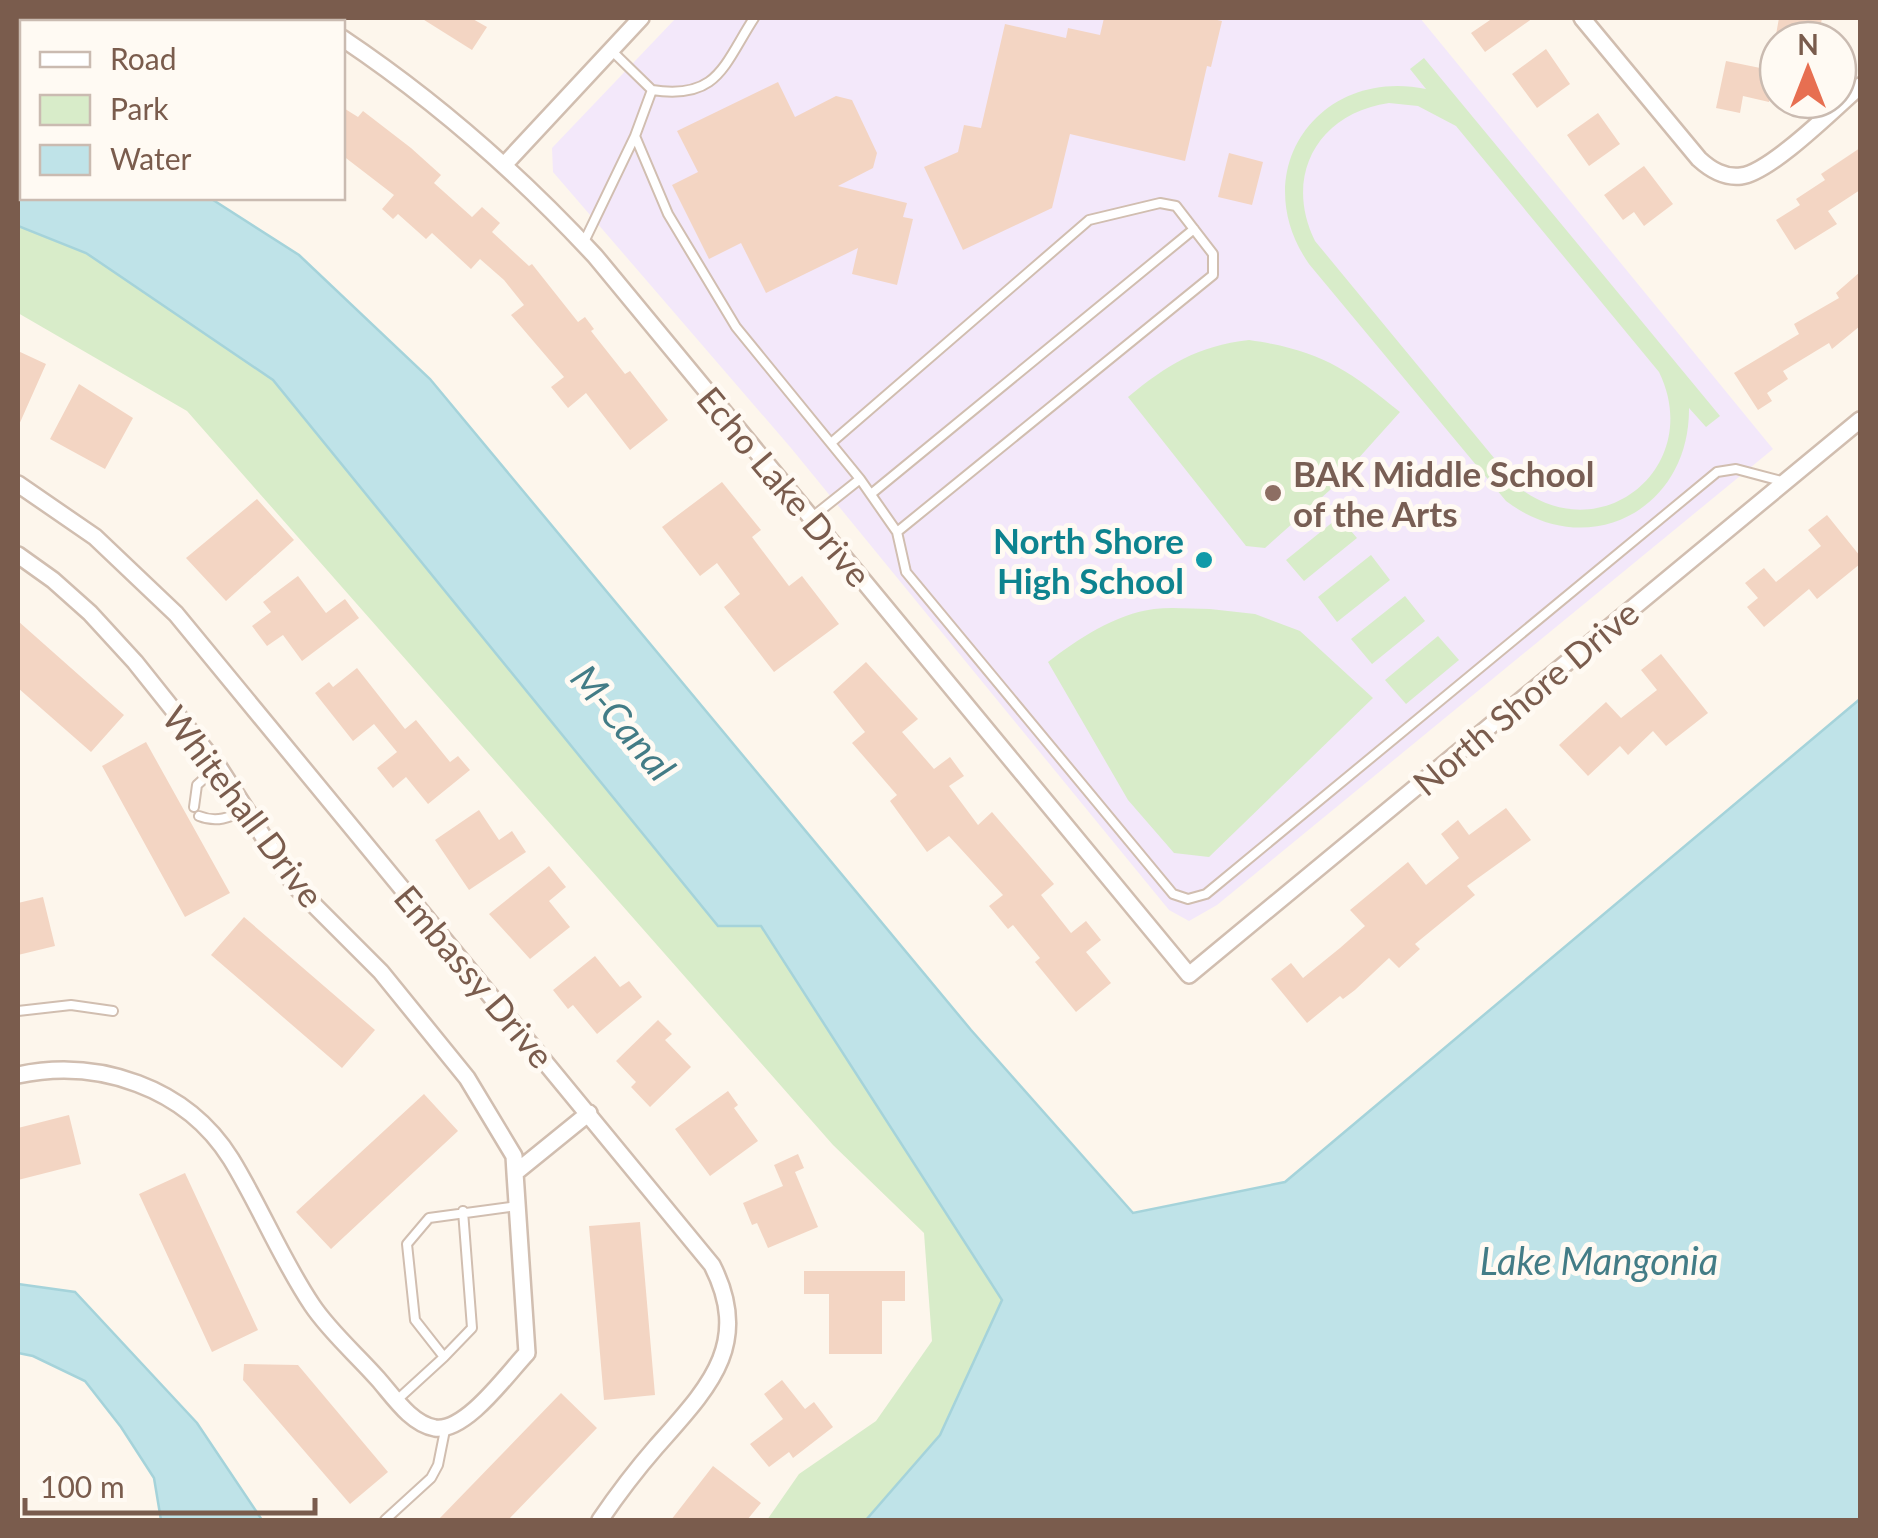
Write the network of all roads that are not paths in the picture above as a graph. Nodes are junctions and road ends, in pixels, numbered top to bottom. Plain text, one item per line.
1 (641, 18) edge
2 (754, 18) edge
3 (1582, 18) edge
4 (345, 40) edge
5 (611, 50) junction
6 (1860, 86) edge
7 (652, 90) junction
8 (634, 136) junction
9 (505, 164) junction
10 (1194, 229) junction
11 (584, 244) junction
12 (1860, 420) edge
13 (831, 443) junction
14 (860, 479) junction
15 (1785, 482) junction
16 (18, 484) edge
17 (871, 494) junction
18 (811, 518) junction
19 (897, 532) junction
20 (18, 555) edge
21 (218, 766) junction
22 (246, 809) junction
23 (1189, 974) joint
24 (113, 1010) dead end
25 (18, 1011) edge
26 (18, 1075) edge
27 (588, 1113) junction
28 (516, 1173) junction
29 (518, 1206) junction
30 (463, 1212) junction
31 (444, 1357) junction
32 (397, 1400) junction
33 (446, 1425) junction
34 (385, 1520) edge
35 (600, 1520) edge

1 - 5 street
2 - 7 lane
3 - 6 street
4 - 9 street, Echo Lake Drive
5 - 7 lane
5 - 9 street
7 - 8 lane
8 - 11 lane
8 - 13 lane
9 - 11 street, Echo Lake Drive
10 - 13 lane
10 - 17 lane
10 - 19 lane
11 - 18 street, Echo Lake Drive
12 - 15 street, North Shore Drive
13 - 14 lane
14 - 17 lane
14 - 18 lane
15 - 19 lane
15 - 23 street, North Shore Drive
16 - 27 street, Embassy Drive
17 - 19 lane
18 - 23 street, Echo Lake Drive
20 - 21 street, Whitehall Drive
21 - 22 street, Whitehall Drive
21 - 22 lane
22 - 28 street, Whitehall Drive
24 - 25 lane
26 - 32 street
27 - 28 street
27 - 35 street, Embassy Drive
28 - 29 street, Whitehall Drive
29 - 30 lane
29 - 33 street, Whitehall Drive
30 - 31 lane
30 - 31 lane
31 - 32 lane
32 - 33 street
33 - 34 lane

